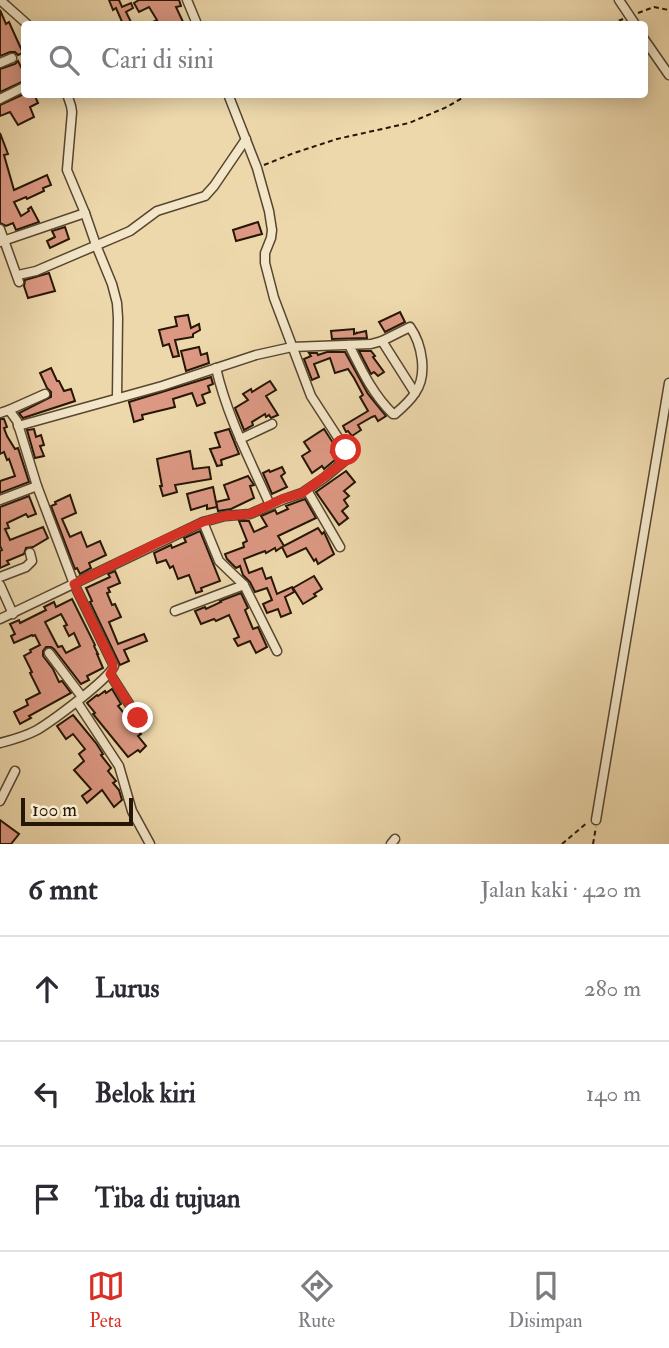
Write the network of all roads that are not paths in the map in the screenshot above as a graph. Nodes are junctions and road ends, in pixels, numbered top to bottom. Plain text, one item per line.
1 (0, 0) edge
2 (187, 0) edge
3 (619, 0) edge
4 (24, 21) edge
5 (196, 21) edge
6 (633, 21) edge
7 (648, 44) edge
8 (12, 58) dead end
9 (0, 63) edge
10 (669, 75) edge
11 (21, 89) edge
12 (68, 98) edge
13 (230, 98) edge
14 (0, 99) edge
15 (246, 139) junction
16 (85, 213) junction
17 (0, 229) edge
18 (2, 242) edge
19 (96, 246) junction
20 (382, 341) junction
21 (349, 345) junction
22 (292, 347) junction
23 (216, 368) junction
24 (669, 383) edge
25 (415, 393) junction
26 (44, 394) dead end
27 (117, 398) junction
28 (4, 412) edge
29 (272, 424) dead end
30 (18, 426) junction
31 (240, 439) junction
32 (37, 486) junction
33 (307, 490) junction
34 (0, 500) edge
35 (270, 505) junction
36 (203, 522) junction
37 (340, 547) dead end
38 (30, 554) dead end
39 (0, 577) edge
40 (74, 584) junction
41 (0, 585) edge
42 (244, 585) junction
43 (175, 611) dead end
44 (13, 614) junction
45 (0, 619) edge
46 (277, 651) dead end
47 (49, 653) dead end
48 (110, 674) junction
49 (79, 699) junction
50 (138, 718) dead end
51 (0, 743) edge
52 (15, 771) dead end
53 (0, 801) edge
54 (596, 820) road end
55 (150, 844) edge

1 - 4 street
2 - 5 street
3 - 6 street
7 - 10 street
8 - 9 street
11 - 14 street
12 - 16 street
13 - 15 street
15 - 19 street
15 - 22 street
16 - 18 street
16 - 19 street
17 - 18 street
18 - 19 street
19 - 27 street
20 - 21 street
20 - 25 street
20 - 25 street
21 - 22 street
21 - 25 street
22 - 23 street
22 - 33 street
23 - 27 street
23 - 31 street
24 - 54 street
26 - 28 street
27 - 30 street
28 - 30 street
29 - 31 street
30 - 32 street
31 - 35 street
32 - 34 street
32 - 40 street
33 - 35 street
33 - 37 street
35 - 36 street
36 - 40 street
36 - 42 street
38 - 39 street
40 - 44 street
40 - 48 street
41 - 44 street
42 - 43 street
42 - 46 street
44 - 45 street
47 - 49 street
48 - 49 street
48 - 50 street
49 - 51 street
49 - 55 street
52 - 53 street

